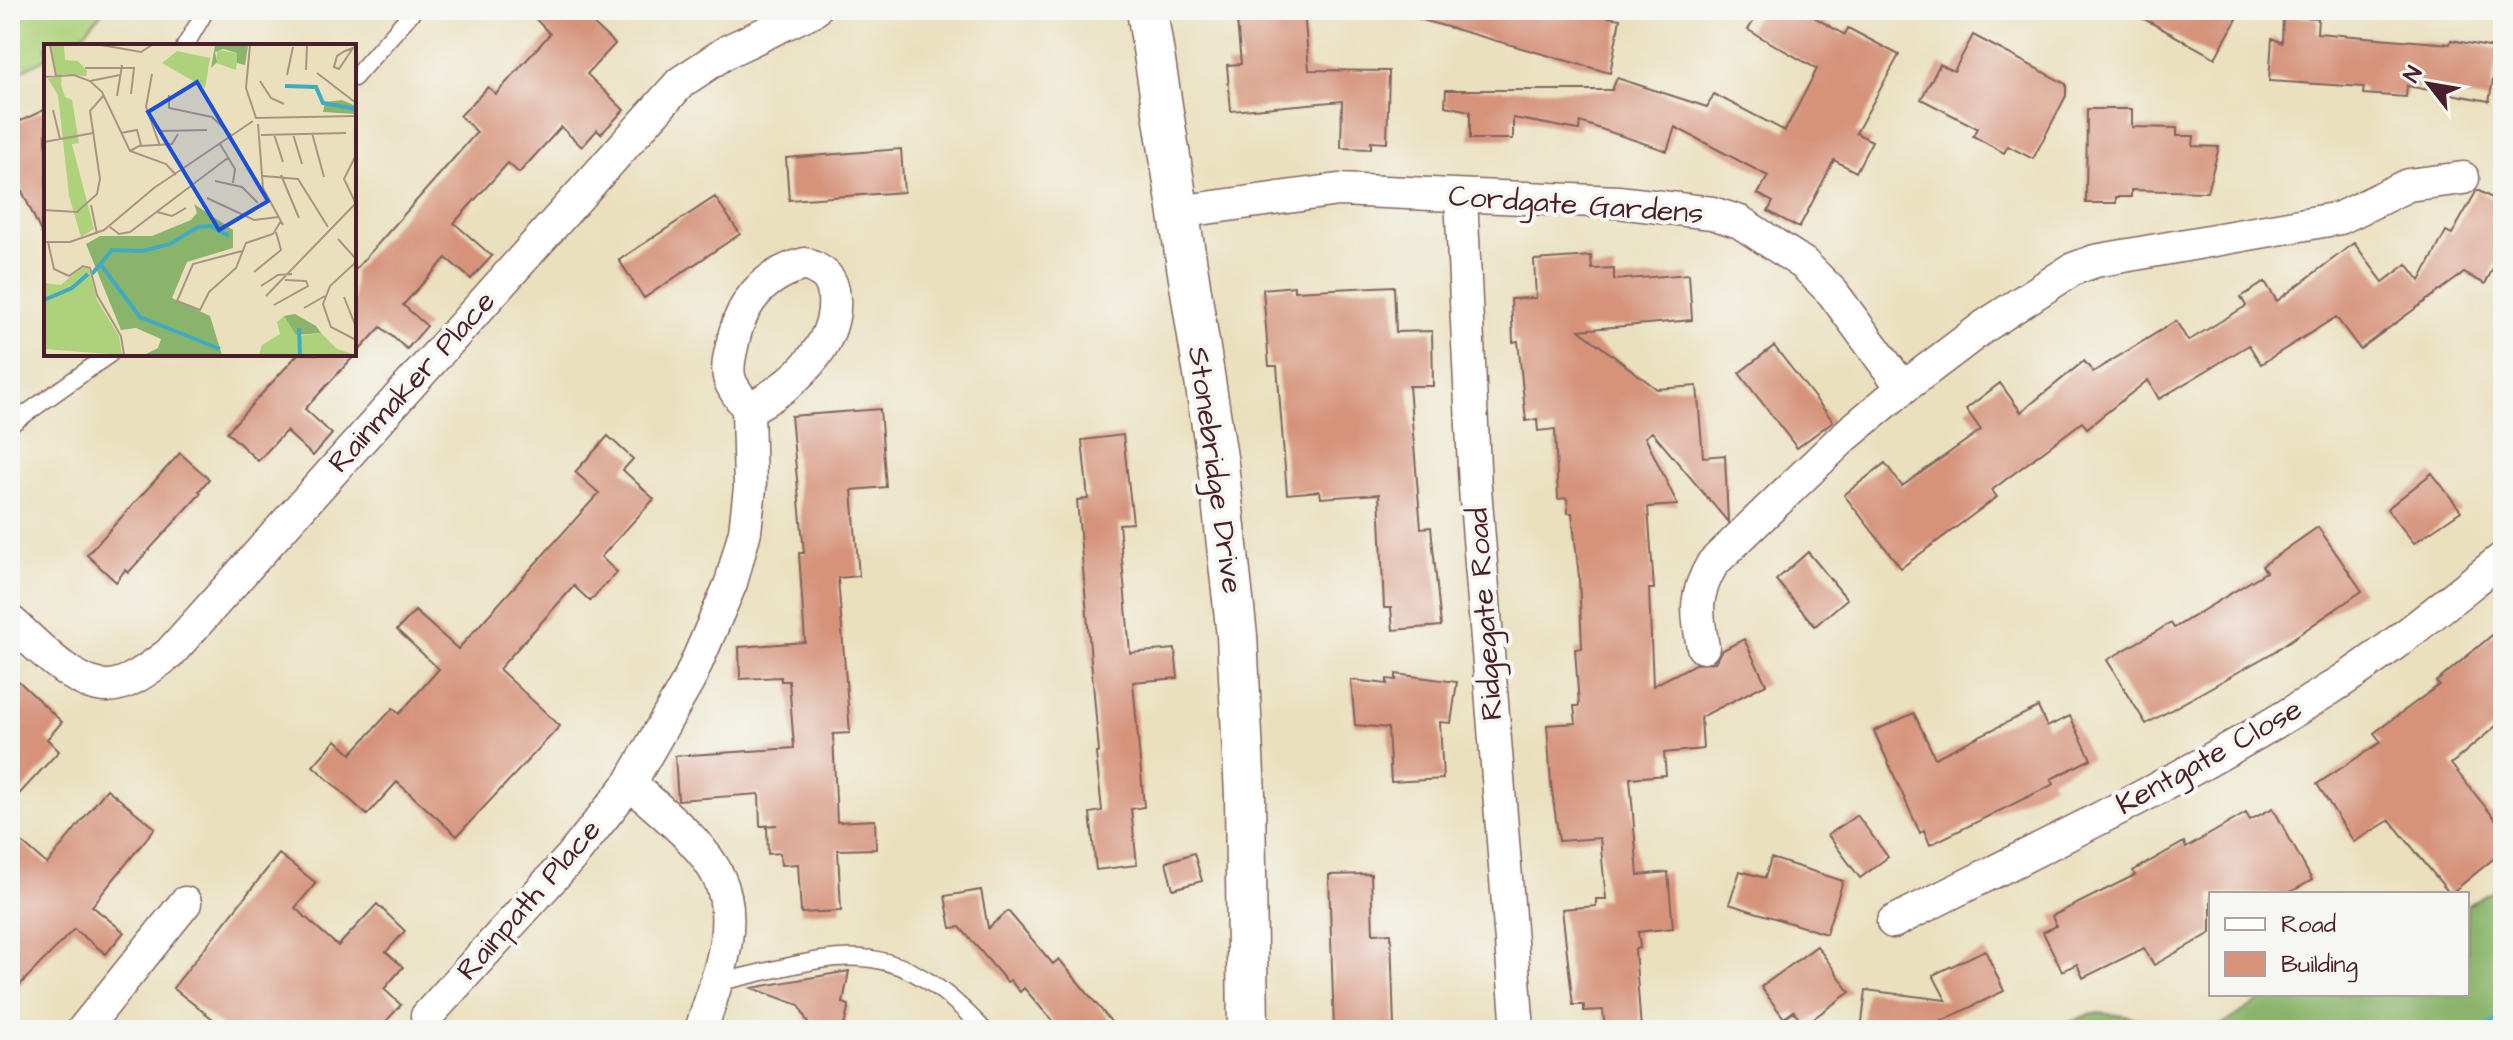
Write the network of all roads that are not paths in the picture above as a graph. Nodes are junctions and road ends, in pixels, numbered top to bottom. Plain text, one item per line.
1 (206, 10) edge
2 (414, 10) edge
3 (814, 10) edge
4 (1147, 10) edge
5 (186, 44) edge
6 (356, 76) edge
7 (2463, 178) dead end
8 (1461, 197) junction
9 (1177, 212) junction
10 (107, 356) edge
11 (1903, 388) junction
12 (748, 409) dead end
13 (10, 425) edge
14 (2503, 558) edge
15 (10, 621) edge
16 (1703, 647) dead end
17 (630, 783) junction
18 (185, 903) dead end
19 (1893, 922) dead end
20 (716, 983) junction
21 (427, 1016) dead end
22 (83, 1030) edge
23 (701, 1030) edge
24 (984, 1030) edge
25 (1248, 1030) edge
26 (1518, 1030) edge

1 - 5 lane
2 - 6 lane
3 - 15 street, Rainmaker Place
4 - 9 street, Stonebridge Drive
7 - 11 street
8 - 9 street, Cordgate Gardens
8 - 11 street, Cordgate Gardens
8 - 26 street, Ridgegate Road
9 - 25 street, Stonebridge Drive
10 - 13 lane
11 - 16 street
12 - 17 street, Rainpath Place
14 - 19 street, Kentgate Close
17 - 20 street
17 - 21 street, Rainpath Place
18 - 22 street
20 - 23 street
20 - 24 lane

